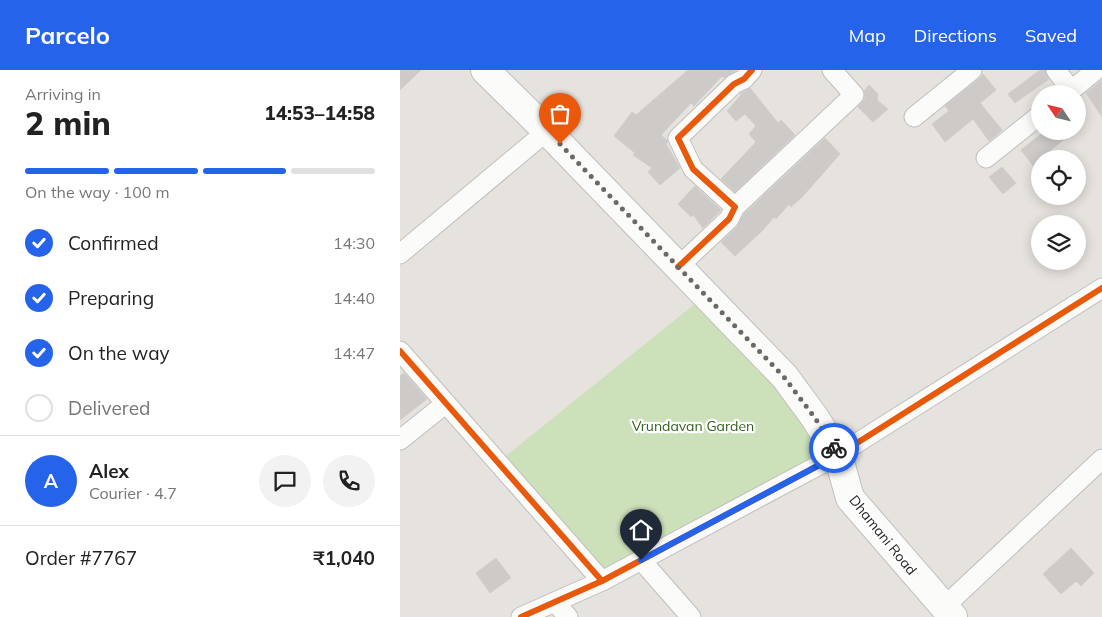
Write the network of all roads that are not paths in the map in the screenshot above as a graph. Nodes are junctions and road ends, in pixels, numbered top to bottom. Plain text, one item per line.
1 (485, 70) edge
2 (752, 70) edge
3 (832, 70) edge
4 (972, 70) edge
5 (1056, 70) edge
6 (1096, 70) edge
7 (1065, 85) edge
8 (1078, 85) edge
9 (914, 117) dead end
10 (1031, 122) edge
11 (547, 131) junction
12 (986, 158) dead end
13 (736, 206) dead end
14 (400, 254) edge
15 (678, 267) junction
16 (1102, 288) edge
17 (400, 351) edge
18 (445, 404) junction
19 (400, 440) edge
20 (838, 455) junction
21 (1102, 459) edge
22 (641, 560) junction
23 (602, 581) junction
24 (555, 602) junction
25 (948, 612) edge
26 (521, 617) edge
27 (568, 617) edge
28 (691, 617) edge

1 - 11 main road, Dhamani Road
2 - 15 street
3 - 13 street
4 - 9 street
5 - 7 street
6 - 8 street
10 - 12 street
11 - 14 street
11 - 15 main road, Dhamani Road
15 - 20 main road, Dhamani Road
16 - 20 street
17 - 18 street
18 - 19 street
18 - 23 street
20 - 22 street
20 - 25 main road, Dhamani Road
21 - 25 street
22 - 23 street
22 - 28 street
23 - 24 street
24 - 26 street
24 - 27 street

